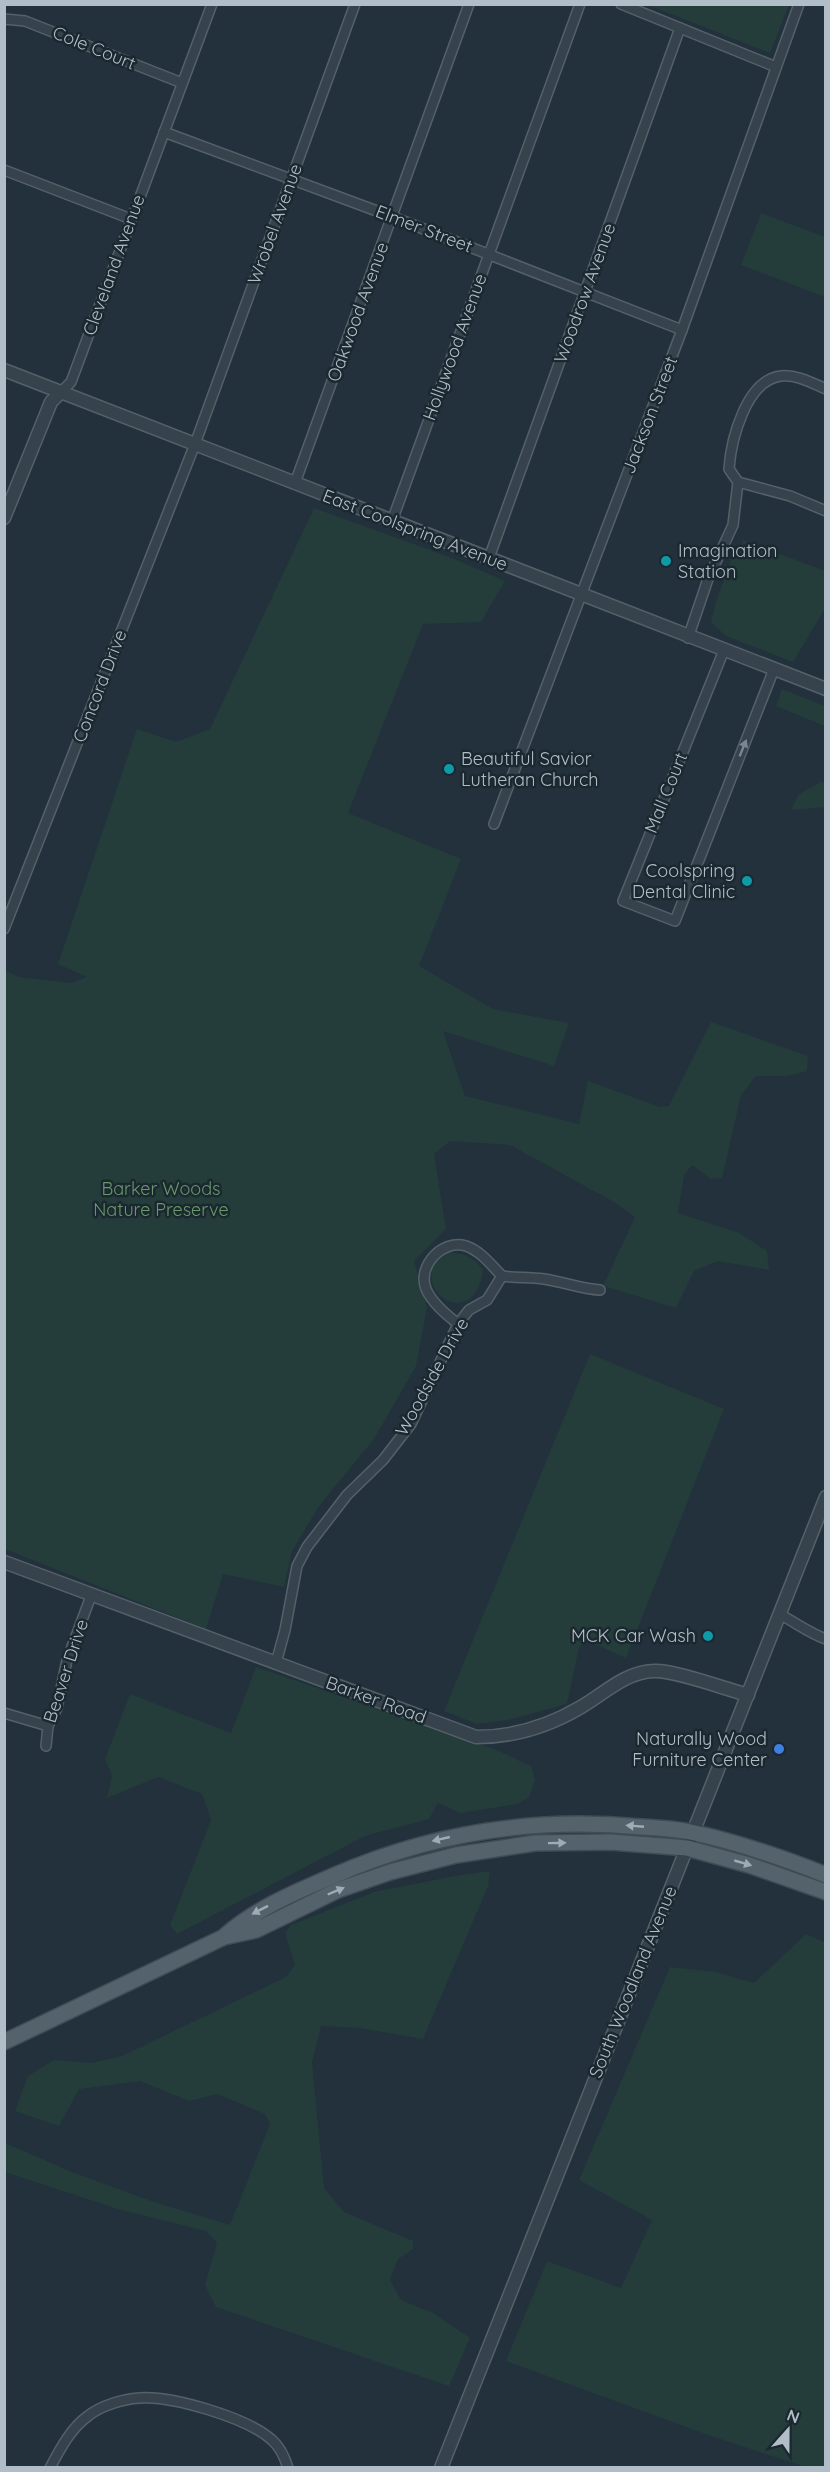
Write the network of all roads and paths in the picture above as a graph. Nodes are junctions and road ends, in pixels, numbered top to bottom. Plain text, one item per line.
1 (212, 4) edge
2 (355, 4) edge
3 (470, 4) edge
4 (580, 4) edge
5 (621, 4) edge
6 (799, 4) edge
7 (4, 20) edge
8 (680, 28) junction
9 (776, 67) junction
10 (182, 83) junction
11 (164, 132) junction
12 (4, 170) edge
13 (292, 179) junction
14 (393, 217) junction
15 (131, 219) junction
16 (489, 255) junction
17 (585, 291) junction
18 (682, 330) junction
19 (4, 370) edge
20 (825, 389) edge
21 (61, 392) junction
22 (195, 444) junction
23 (738, 482) junction
24 (295, 483) junction
25 (825, 511) edge
26 (4, 519) edge
27 (393, 521) junction
28 (489, 558) junction
29 (582, 596) junction
30 (688, 638) junction
31 (724, 650) junction
32 (774, 669) junction
33 (825, 689) edge
34 (494, 824) dead end
35 (4, 929) edge
36 (502, 1276) junction
37 (600, 1290) dead end
38 (458, 1324) junction
39 (825, 1497) edge
40 (4, 1562) edge
41 (92, 1596) junction
42 (779, 1614) junction
43 (825, 1639) edge
44 (276, 1663) junction
45 (748, 1695) junction
46 (4, 1713) edge
47 (48, 1726) junction
48 (45, 1746) dead end
49 (693, 1833) junction
50 (687, 1848) junction
51 (825, 1875) edge
52 (825, 1892) edge
53 (224, 1937) junction
54 (4, 2043) edge
55 (50, 2468) edge
56 (288, 2468) edge
57 (441, 2468) edge

1 - 10 street, Cleveland Avenue
2 - 13 street, Wrobel Avenue
3 - 14 street, Oakwood Avenue
4 - 16 street, Hollywood Avenue
5 - 8 street
6 - 9 street, Jackson Street
7 - 10 street, Cole Court
8 - 9 street
8 - 17 street, Woodrow Avenue
9 - 18 street, Jackson Street
10 - 11 street, Cleveland Avenue
11 - 13 street, Elmer Street
11 - 15 street, Cleveland Avenue
12 - 15 street
13 - 14 street, Elmer Street
13 - 22 street, Wrobel Avenue
14 - 16 street, Elmer Street
14 - 24 street, Oakwood Avenue
15 - 21 street, Cleveland Avenue
16 - 17 street, Elmer Street
16 - 27 street, Hollywood Avenue
17 - 18 street, Elmer Street
17 - 28 street, Woodrow Avenue
18 - 29 street, Jackson Street
19 - 21 street, East Coolspring Avenue
20 - 23 street
21 - 22 street, East Coolspring Avenue
21 - 26 street, Cleveland Avenue
22 - 24 street, East Coolspring Avenue
22 - 35 street, Concord Drive
23 - 25 street
23 - 30 street
24 - 27 street, East Coolspring Avenue
27 - 28 street, East Coolspring Avenue
28 - 29 street, East Coolspring Avenue
29 - 30 street, East Coolspring Avenue
29 - 34 street, Jackson Street
30 - 31 street, East Coolspring Avenue
31 - 32 street, East Coolspring Avenue
31 -> 32 street, Mall Court
32 - 33 street, East Coolspring Avenue
36 - 37 street
36 - 38 street, Woodside Drive
36 - 38 street
38 - 44 street, Woodside Drive
39 - 42 street, South Woodland Avenue
40 - 41 street, Barker Road
41 - 44 street, Barker Road
41 - 47 street, Beaver Drive
42 - 43 street
42 - 45 street, South Woodland Avenue
44 - 45 street, Barker Road
45 - 49 street, South Woodland Avenue
46 - 47 street
47 - 48 street, Beaver Drive
49 - 50 street, South Woodland Avenue
49 - 51 main road
49 -> 53 main road
50 -> 52 main road
53 -> 50 main road
50 - 57 street, South Woodland Avenue
53 - 54 main road
55 - 56 street

